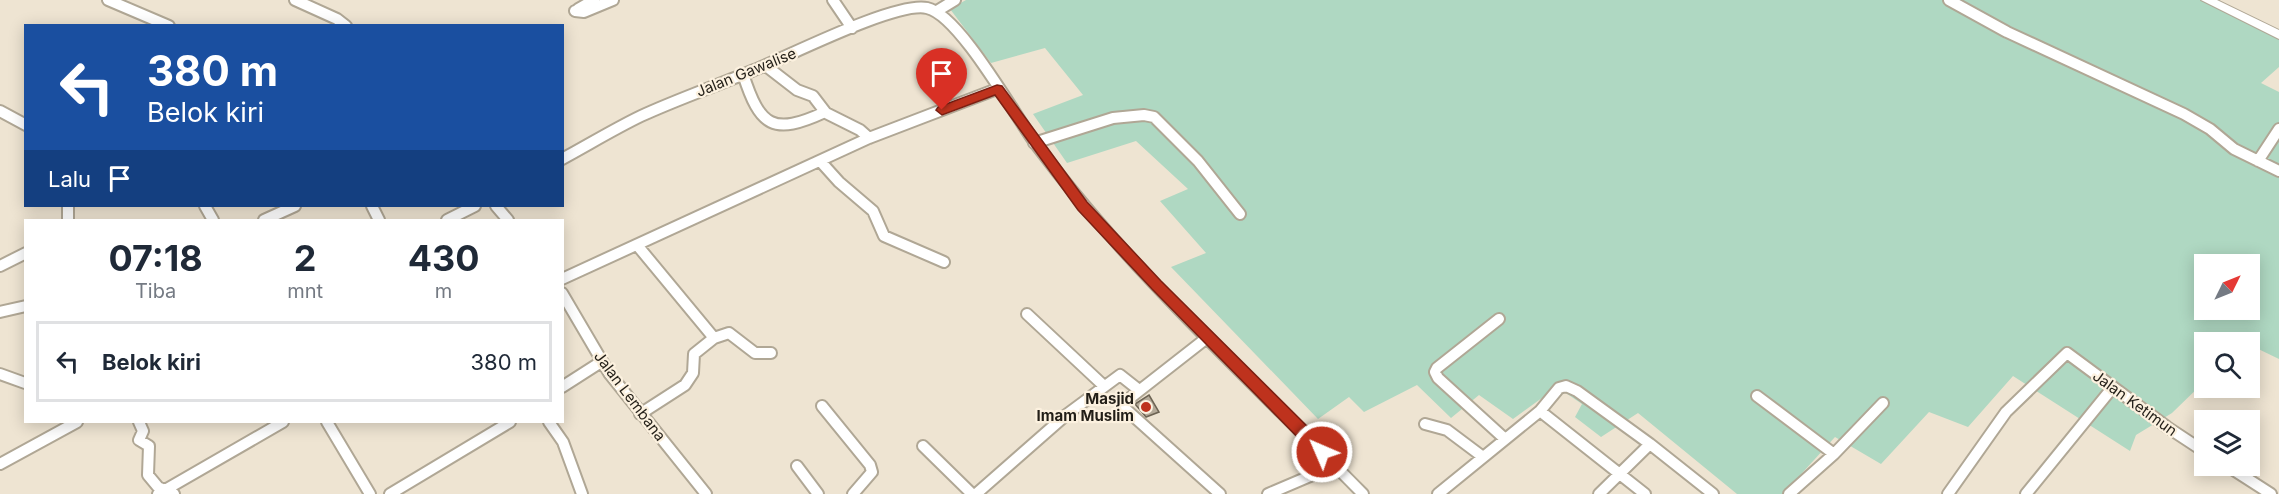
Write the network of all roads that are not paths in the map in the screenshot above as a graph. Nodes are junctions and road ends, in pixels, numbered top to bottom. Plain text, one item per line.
1 (108, 0) edge
2 (295, 0) edge
3 (594, 0) edge
4 (613, 0) edge
5 (833, 0) edge
6 (955, 0) edge
7 (1949, 0) edge
8 (2207, 0) edge
9 (937, 11) junction
10 (164, 24) edge
11 (344, 24) edge
12 (852, 28) junction
13 (2279, 35) edge
14 (765, 66) junction
15 (743, 74) junction
16 (997, 89) junction
17 (0, 111) edge
18 (825, 112) junction
19 (24, 124) edge
20 (2279, 129) edge
21 (869, 138) junction
22 (1034, 143) junction
23 (564, 158) edge
24 (2258, 160) junction
25 (821, 162) junction
26 (2279, 171) edge
27 (293, 207) edge
28 (473, 207) edge
29 (497, 207) edge
30 (1240, 214) dead end
31 (266, 219) edge
32 (449, 219) edge
33 (507, 219) edge
34 (637, 245) junction
35 (24, 254) edge
36 (944, 262) dead end
37 (0, 266) edge
38 (564, 278) edge
39 (564, 296) edge
40 (24, 306) edge
41 (0, 312) edge
42 (1028, 314) dead end
43 (1499, 319) dead end
44 (1208, 337) junction
45 (714, 338) junction
46 (771, 352) dead end
47 (601, 362) junction
48 (0, 374) edge
49 (24, 382) edge
50 (564, 386) edge
51 (1104, 386) junction
52 (2113, 387) junction
53 (1139, 390) junction
54 (1757, 396) dead end
55 (1883, 403) dead end
56 (822, 406) dead end
57 (1540, 411) junction
58 (640, 414) junction
59 (75, 423) edge
60 (139, 423) edge
61 (281, 423) edge
62 (328, 423) edge
63 (508, 423) edge
64 (550, 423) edge
65 (1425, 424) dead end
66 (1505, 439) junction
67 (1650, 444) junction
68 (2194, 444) edge
69 (923, 446) dead end
70 (1834, 454) junction
71 (1483, 457) junction
72 (0, 464) edge
73 (1336, 465) junction
74 (797, 466) dead end
75 (1620, 473) junction
76 (2243, 476) edge
77 (166, 492) edge
78 (370, 494) edge
79 (390, 494) edge
80 (582, 494) edge
81 (706, 494) edge
82 (818, 494) edge
83 (853, 494) edge
84 (974, 494) edge
85 (1220, 494) edge
86 (1268, 494) edge
87 (1364, 494) edge
88 (1438, 494) edge
89 (1599, 494) edge
90 (1645, 494) edge
91 (1713, 494) edge
92 (1789, 494) edge
93 (1948, 494) edge
94 (2026, 494) edge
95 (2271, 494) edge

1 - 10 street
2 - 11 street
3 - 4 street
5 - 12 street
6 - 9 street
7 - 24 street
8 - 13 street
9 - 12 street, Jalan Gawalise
9 - 16 street
12 - 14 street, Jalan Gawalise
14 - 15 street, Jalan Gawalise
14 - 18 street
15 - 18 street
15 - 23 street, Jalan Gawalise
16 - 21 street
16 - 22 street
17 - 19 street
18 - 21 street
20 - 24 street
21 - 25 street
22 - 30 street
22 - 44 street
24 - 26 street
25 - 34 street
25 - 36 street
27 - 31 street
28 - 32 street
29 - 33 street
34 - 38 street
34 - 45 street
35 - 37 street
39 - 47 street, Jalan Lembana
40 - 41 street
42 - 51 street
43 - 66 street
44 - 53 street
44 - 73 street
45 - 46 street
45 - 58 street
47 - 50 street
47 - 58 street, Jalan Lembana
48 - 49 street
51 - 53 street
51 - 84 street
52 - 68 street, Jalan Ketimun
52 - 93 street, Jalan Ketimun
52 - 94 street
53 - 85 street
54 - 70 street
55 - 70 street
56 - 83 street
57 - 66 street
57 - 67 street
57 - 75 street
58 - 81 street, Jalan Lembana
59 - 72 street
60 - 77 street
61 - 77 street
62 - 78 street
63 - 79 street
64 - 80 street
65 - 71 street
66 - 71 street
67 - 75 street
67 - 91 street
69 - 84 street
70 - 92 street
71 - 88 street
73 - 86 street
73 - 87 street
74 - 82 street
75 - 89 street
75 - 90 street
76 - 95 street

